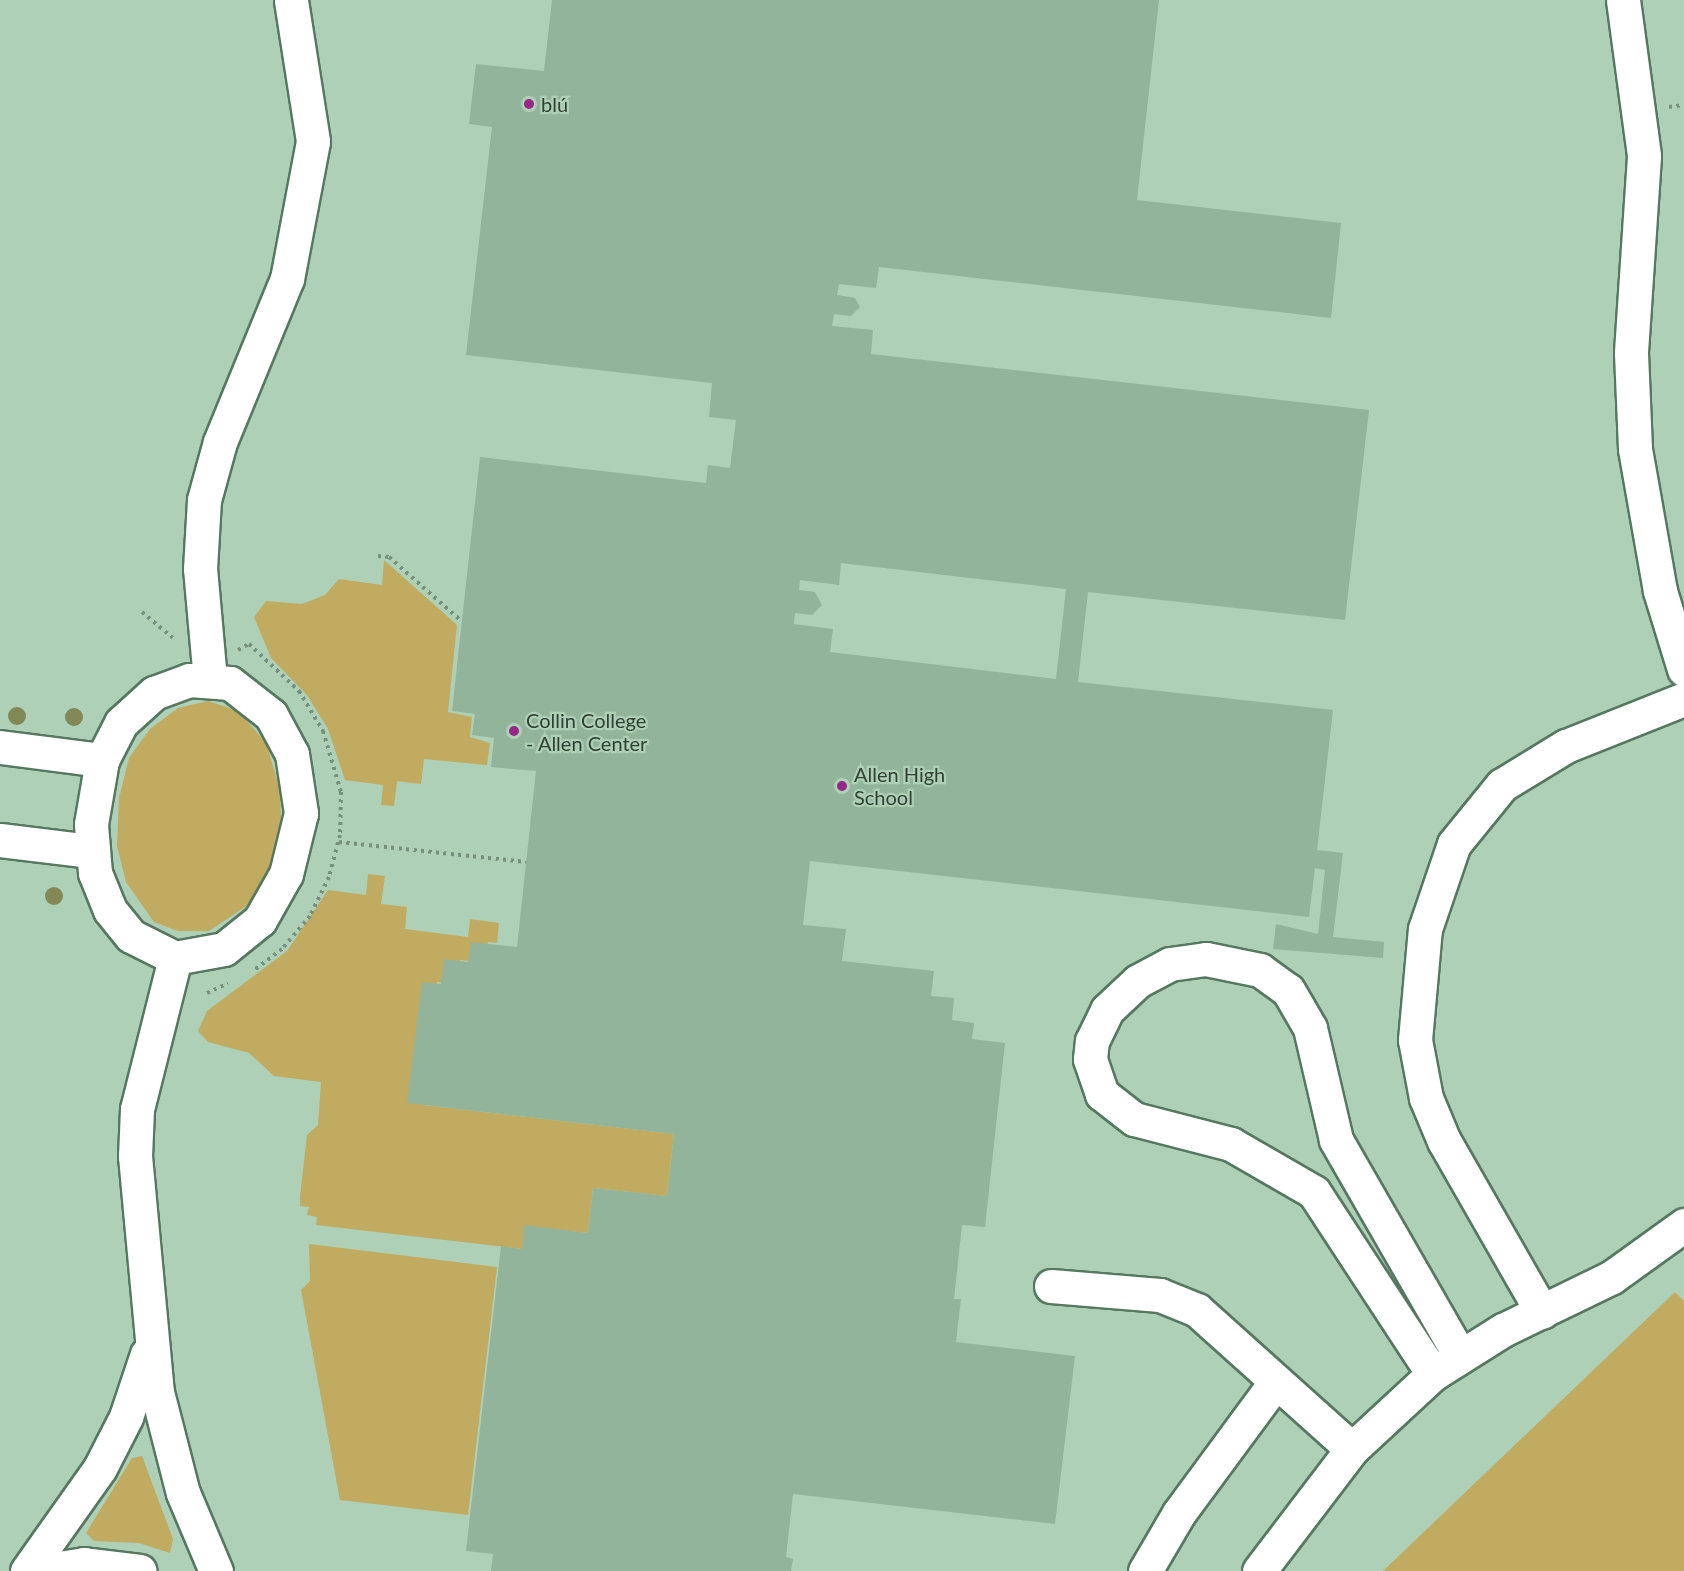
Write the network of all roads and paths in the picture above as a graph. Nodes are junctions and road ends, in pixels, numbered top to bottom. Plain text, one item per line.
1 (291, 0) edge
2 (1623, 0) edge
3 (1684, 105) edge
4 (1668, 107) dead end
5 (378, 556) dead end
6 (459, 619) dead end
7 (1684, 669) edge
8 (210, 680) junction
9 (1684, 699) edge
10 (0, 747) edge
11 (102, 760) junction
12 (0, 840) edge
13 (339, 842) dead end
14 (91, 851) junction
15 (526, 862) dead end
16 (175, 958) junction
17 (1684, 1225) edge
18 (1051, 1286) dead end
19 (1542, 1312) junction
20 (151, 1333) junction
21 (1460, 1356) junction
22 (1433, 1374) junction
23 (1275, 1383) junction
24 (1352, 1449) junction
25 (27, 1571) edge
26 (40, 1571) edge
27 (140, 1571) edge
28 (216, 1571) edge
29 (1145, 1571) edge
30 (1259, 1571) edge

1 - 8 lane
2 - 7 lane
3 - 4 path
5 - 6 path
8 - 11 lane
8 - 16 lane
9 - 19 lane
10 - 11 lane
11 - 14 lane
12 - 14 lane
13 - 15 path
14 - 16 lane
16 - 20 lane
17 - 19 lane
18 - 23 lane
19 - 21 lane
20 - 25 lane
20 - 28 lane
21 - 22 lane
21 - 22 lane
22 - 24 lane
23 - 24 lane
23 - 29 lane
24 - 30 lane
26 - 27 lane

